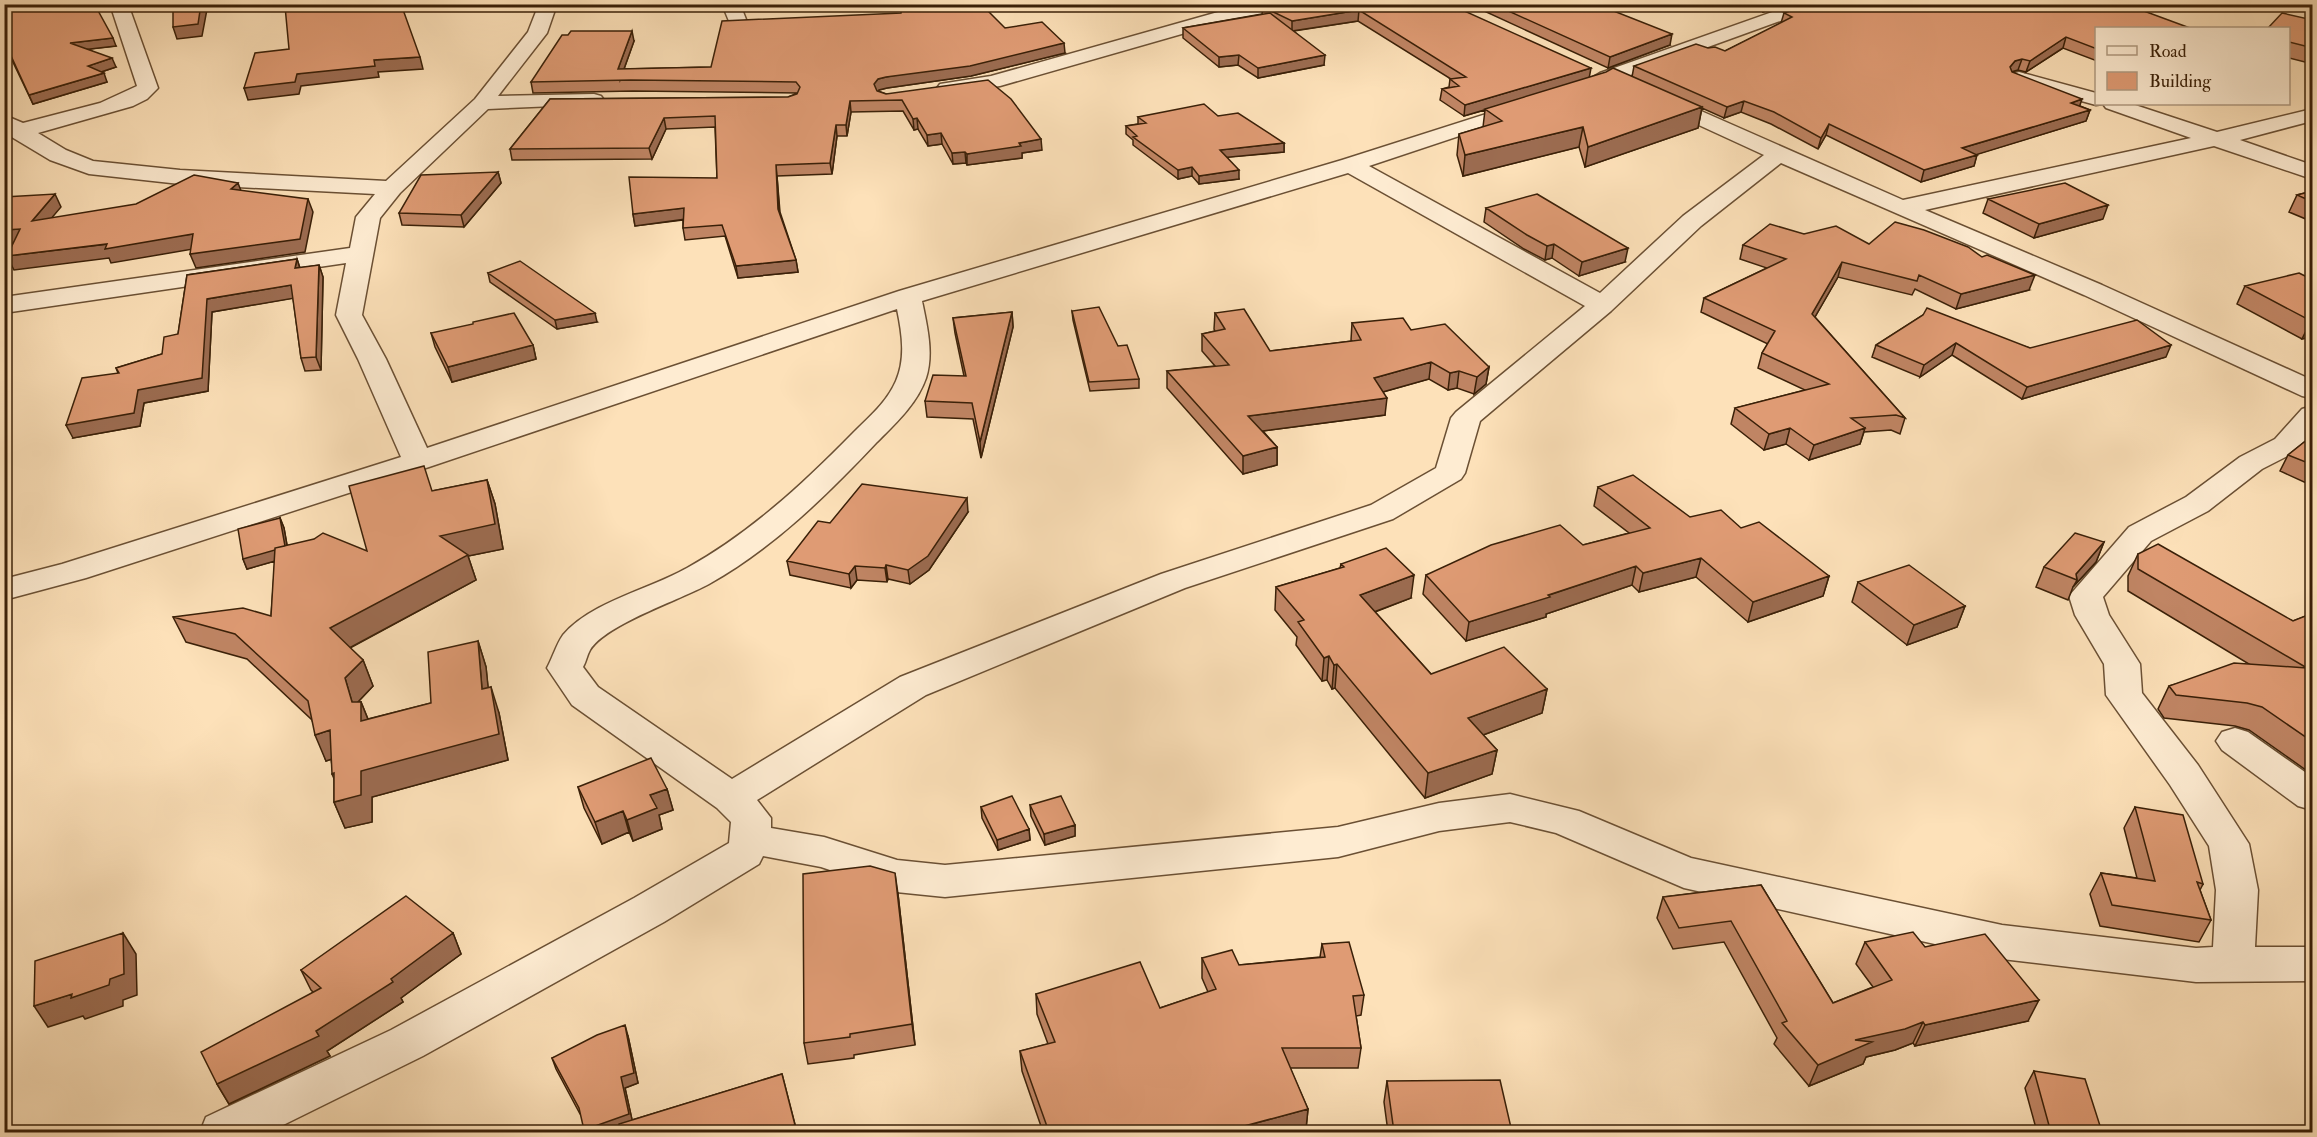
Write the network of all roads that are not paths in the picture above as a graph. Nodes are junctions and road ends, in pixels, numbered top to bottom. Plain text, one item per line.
1 (119, 4) edge
2 (548, 4) edge
3 (731, 4) edge
4 (1298, 4) edge
5 (1817, 4) edge
6 (738, 22) edge
7 (1597, 73) junction
8 (2019, 78) edge
9 (922, 91) edge
10 (2095, 98) edge
11 (610, 99) edge
12 (482, 103) junction
13 (2116, 105) edge
14 (2313, 115) edge
15 (11, 126) edge
16 (2221, 138) junction
17 (2313, 149) edge
18 (1780, 153) junction
19 (1350, 165) junction
20 (2313, 172) edge
21 (392, 188) junction
22 (1901, 208) junction
23 (360, 254) junction
24 (908, 297) junction
25 (4, 305) edge
26 (1602, 305) junction
27 (2313, 390) edge
28 (2313, 415) edge
29 (418, 461) junction
30 (4, 590) edge
31 (2235, 741) dead end
32 (2313, 796) edge
33 (731, 798) junction
34 (751, 839) junction
35 (2233, 964) junction
36 (2313, 964) edge
37 (223, 1132) edge

1 - 15 street
2 - 12 street
3 - 6 street
4 - 9 street
5 - 7 street
7 - 18 street
7 - 19 street
8 - 10 street
11 - 12 street
12 - 21 street
13 - 16 street
14 - 16 street
15 - 21 street
16 - 17 street
16 - 20 street
16 - 22 street
18 - 22 street
18 - 26 street
19 - 24 street
19 - 26 street
21 - 23 street
22 - 27 street
23 - 25 street
23 - 29 street
24 - 29 street
24 - 33 street
26 - 33 street
28 - 35 street
29 - 30 street
31 - 32 street
33 - 34 street
34 - 35 street
34 - 37 street
35 - 36 street

